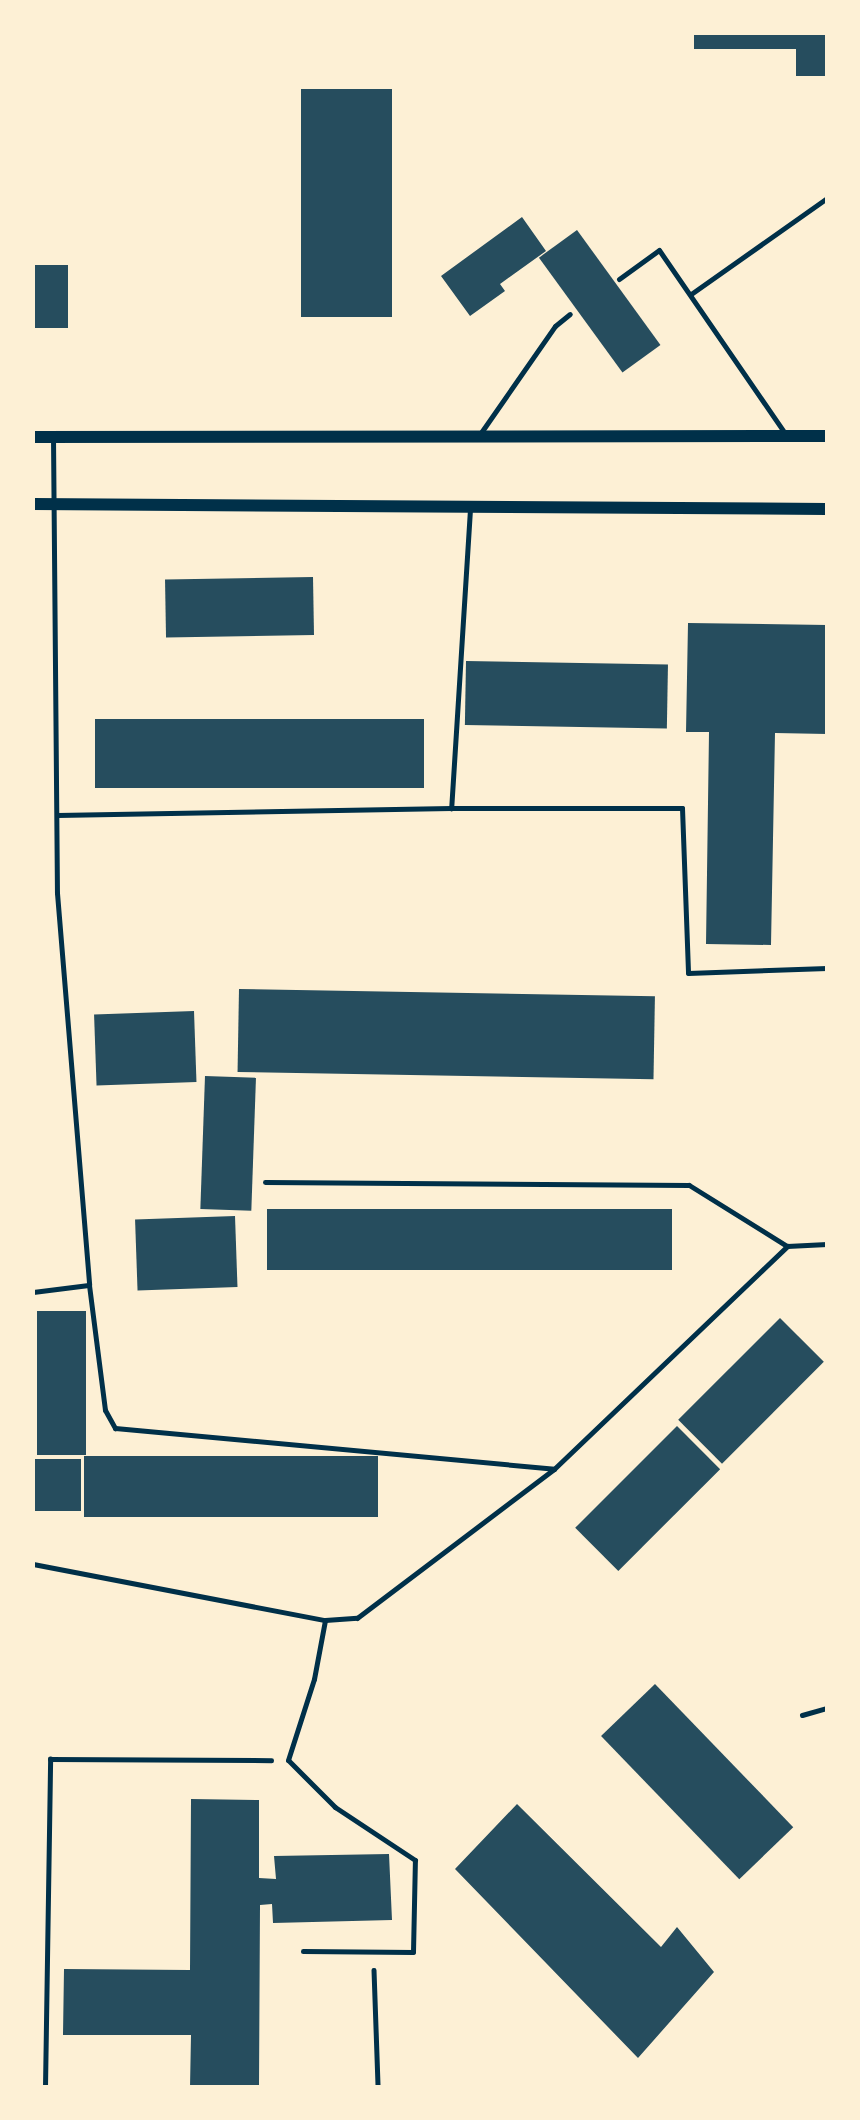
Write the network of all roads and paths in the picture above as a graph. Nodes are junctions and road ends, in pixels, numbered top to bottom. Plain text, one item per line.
1 (827, 198) edge
2 (619, 279) dead end
3 (691, 294) junction
4 (570, 314) dead end
5 (479, 435) junction
6 (827, 436) edge
7 (33, 437) edge
8 (53, 437) junction
9 (788, 437) junction
10 (33, 504) edge
11 (56, 504) junction
12 (470, 509) junction
13 (827, 509) edge
14 (451, 808) junction
15 (57, 816) junction
16 (827, 968) edge
17 (265, 1182) dead end
18 (827, 1244) edge
19 (787, 1246) junction
20 (89, 1285) junction
21 (33, 1292) edge
22 (554, 1469) junction
23 (33, 1564) edge
24 (326, 1620) junction
25 (827, 1708) edge
26 (802, 1715) dead end
27 (288, 1760) junction
28 (303, 1951) dead end
29 (374, 1951) junction
30 (45, 2087) edge
31 (379, 2087) edge

1 - 3 lane
2 - 3 lane
3 - 9 lane
4 - 5 lane
5 - 8 street
5 - 9 street
6 - 9 street
7 - 8 street
8 - 11 lane
10 - 11 street
11 - 12 street
11 - 15 lane
12 - 13 street
12 - 14 lane
14 - 15 lane
14 - 16 lane
15 - 20 lane
17 - 19 lane
18 - 19 lane
19 - 22 lane
20 - 21 lane
20 - 22 lane
22 - 24 lane
23 - 24 lane
24 - 27 lane
25 - 26 lane
27 - 29 lane
27 - 30 path
28 - 29 lane
29 - 31 path

